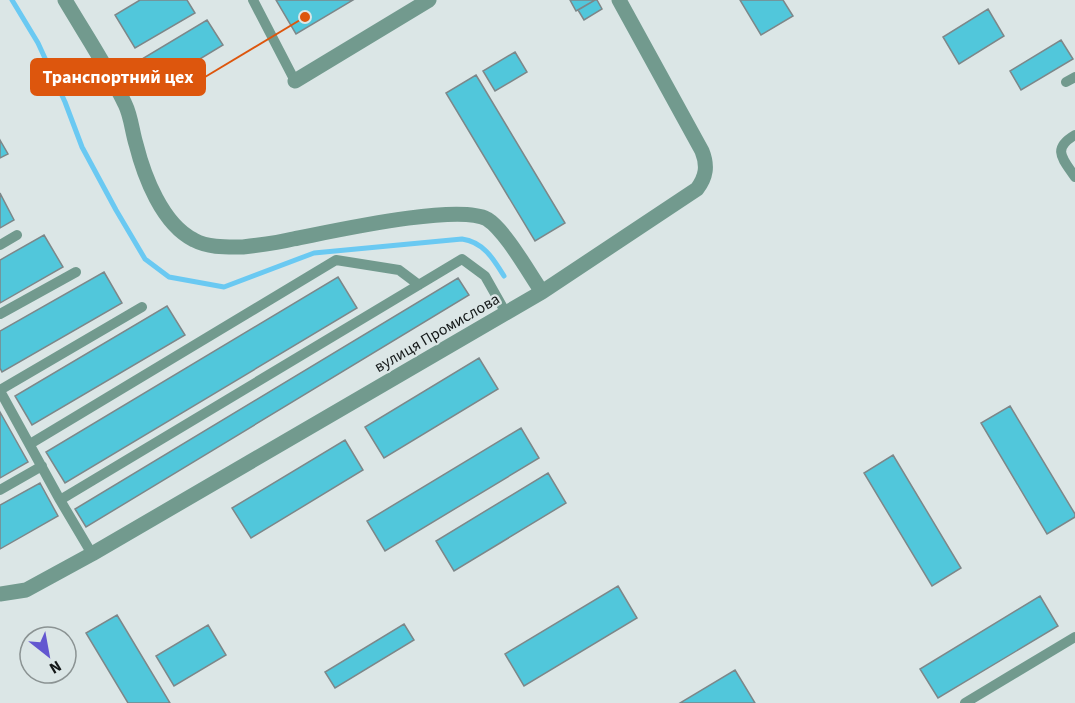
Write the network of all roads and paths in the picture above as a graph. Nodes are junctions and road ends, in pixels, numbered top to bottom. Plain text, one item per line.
1 (65, 0) edge
2 (253, 0) edge
3 (429, 0) edge
4 (619, 0) edge
5 (296, 81) joint
6 (1075, 135) edge
7 (1075, 177) edge
8 (17, 235) dead end
9 (0, 244) edge
10 (76, 272) dead end
11 (419, 285) junction
12 (542, 292) junction
13 (142, 307) dead end
14 (506, 313) junction
15 (0, 314) edge
16 (0, 391) edge
17 (30, 444) junction
18 (42, 466) junction
19 (0, 490) edge
20 (60, 500) junction
21 (92, 554) junction
22 (0, 594) edge
23 (1075, 637) edge
24 (965, 703) edge

1 - 12 street
2 - 5 lane
3 - 5 street
4 - 12 street, вулиця Промислова
6 - 7 lane
8 - 9 lane
10 - 15 lane
11 - 14 lane
11 - 17 lane
11 - 20 lane
12 - 14 street, вулиця Промислова
13 - 16 lane
14 - 21 street, вулиця Промислова
16 - 17 lane
17 - 18 lane
18 - 19 lane
18 - 20 lane
20 - 21 lane
21 - 22 street, вулиця Промислова
23 - 24 lane

